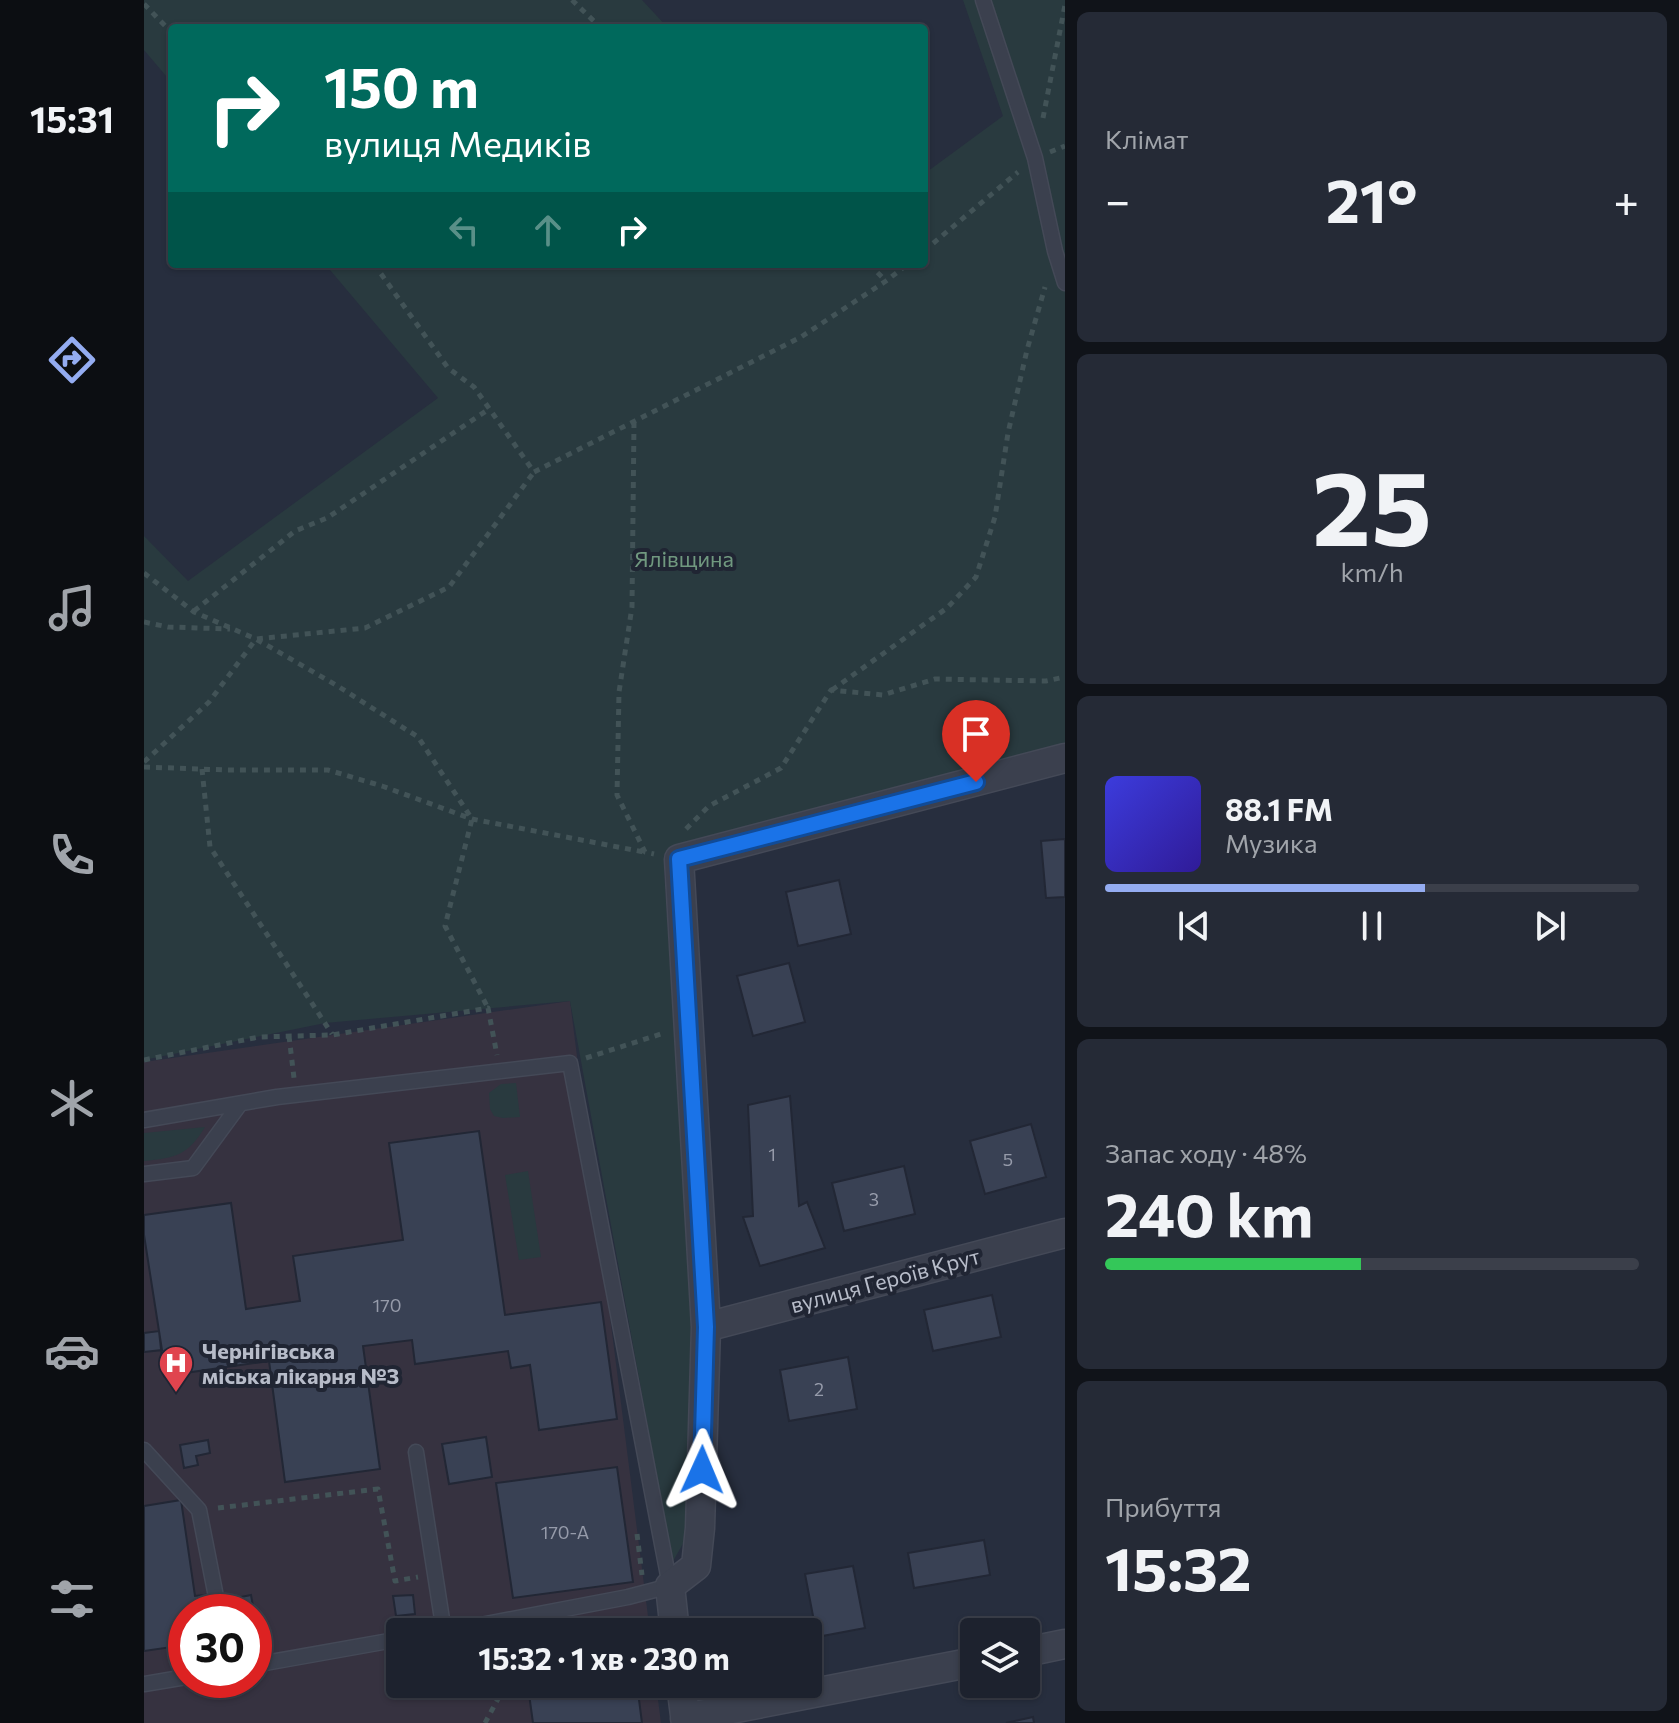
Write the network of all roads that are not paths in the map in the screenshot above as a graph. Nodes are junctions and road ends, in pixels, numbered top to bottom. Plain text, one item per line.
1 (983, 0) edge
2 (1065, 283) edge
3 (1065, 758) edge
4 (240, 1104) junction
5 (144, 1120) edge
6 (144, 1174) edge
7 (1065, 1233) edge
8 (706, 1327) junction
9 (144, 1450) edge
10 (416, 1452) dead end
11 (670, 1586) junction
12 (215, 1594) edge
13 (441, 1618) edge
14 (517, 1618) edge
15 (673, 1618) edge
16 (386, 1641) edge
17 (1065, 1644) edge
18 (1040, 1649) edge
19 (272, 1662) edge
20 (960, 1665) edge
21 (168, 1680) edge
22 (144, 1684) edge
23 (683, 1698) edge
24 (686, 1720) edge

1 - 2 lane
3 - 8 street
4 - 5 lane
4 - 6 lane
4 - 11 lane
7 - 8 street, вулиця Героїв Крут
8 - 11 street
9 - 12 lane
10 - 13 lane
11 - 14 lane
11 - 15 street
16 - 19 lane
17 - 18 street
20 - 24 street
21 - 22 lane
23 - 24 street

